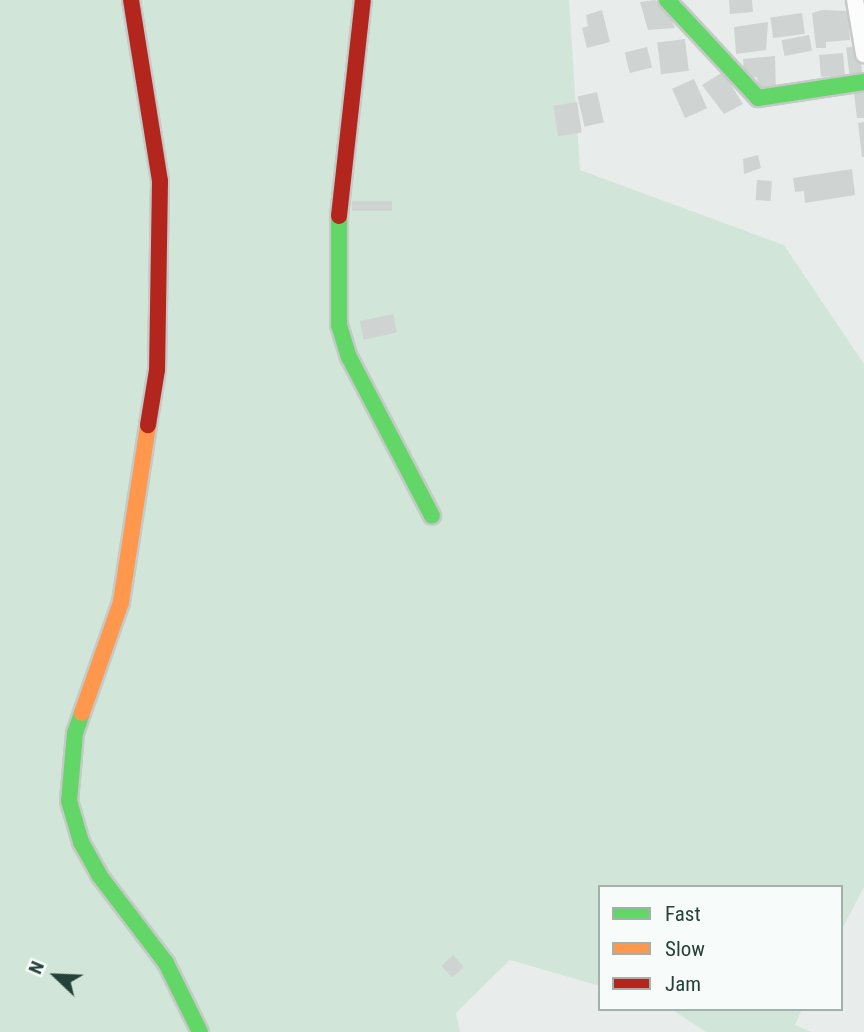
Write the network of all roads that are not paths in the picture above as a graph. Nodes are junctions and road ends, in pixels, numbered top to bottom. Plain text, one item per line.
1 (131, 0) edge
2 (363, 0) edge
3 (667, 0) edge
4 (855, 0) edge
5 (864, 54) edge
6 (864, 82) edge
7 (432, 516) dead end
8 (200, 1032) edge

1 - 8 street
2 - 7 street
3 - 6 street
4 - 5 street

